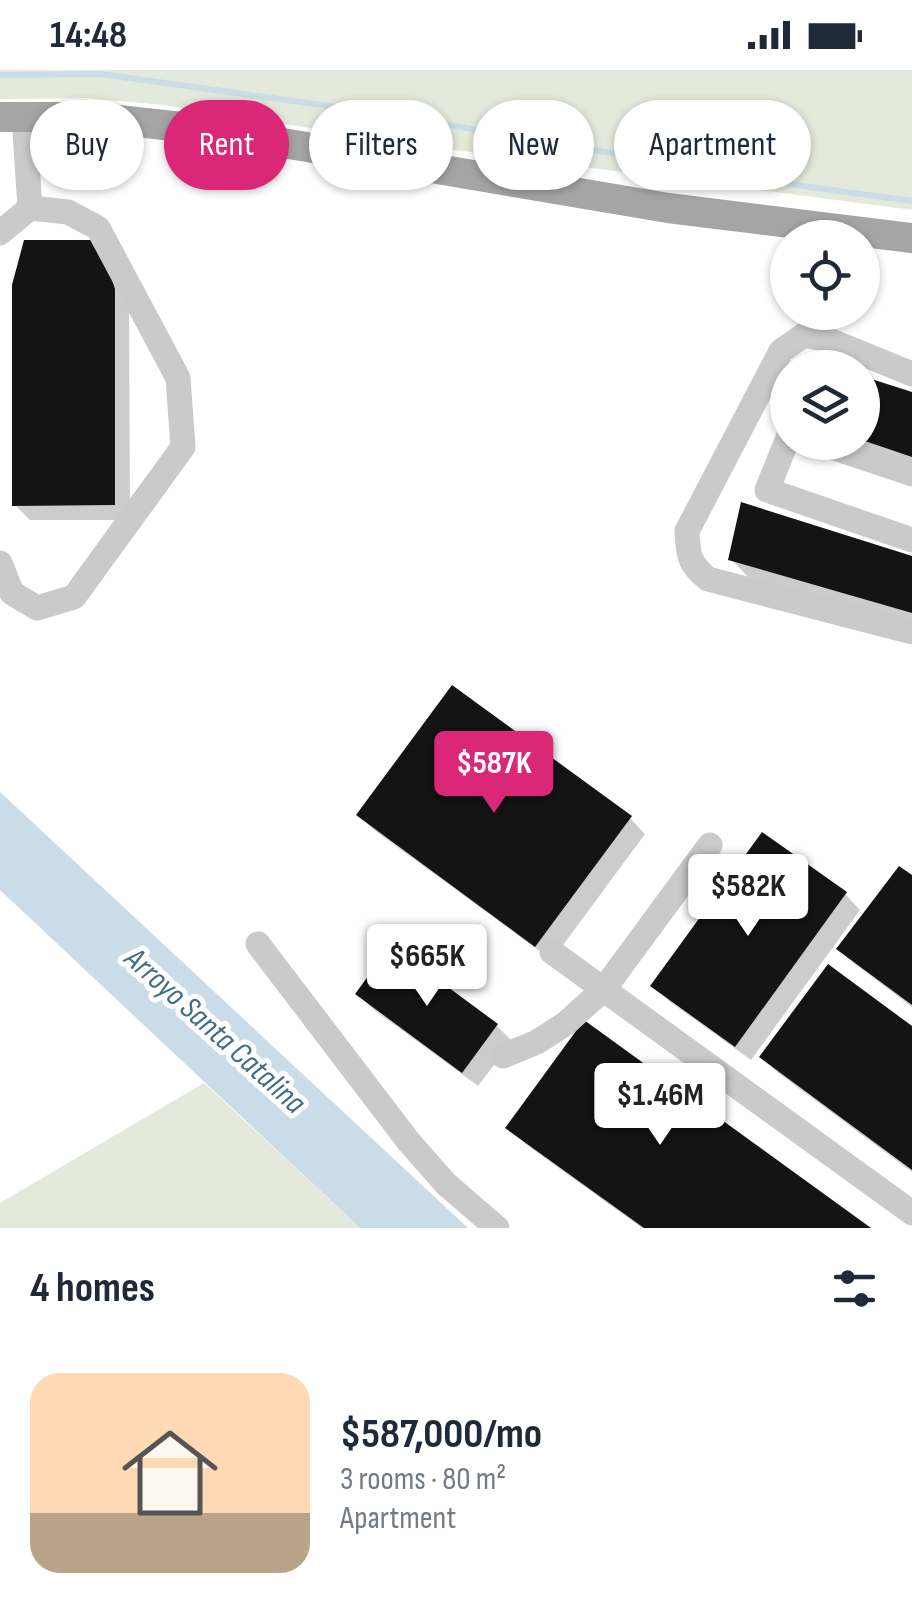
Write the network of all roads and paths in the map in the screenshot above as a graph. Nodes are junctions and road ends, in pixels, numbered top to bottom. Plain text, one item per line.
1 (12, 117) edge
2 (30, 208) junction
3 (0, 233) edge
4 (912, 238) edge
5 (912, 374) edge
6 (779, 460) edge
7 (870, 460) edge
8 (912, 474) edge
9 (912, 540) edge
10 (0, 563) edge
11 (912, 632) edge
12 (710, 845) dead end
13 (258, 944) dead end
14 (552, 952) dead end
15 (604, 989) junction
16 (503, 1056) dead end
17 (912, 1213) edge
18 (497, 1228) edge

1 - 2 lane
1 - 4 main road
2 - 3 lane
2 - 10 lane
5 - 11 lane
6 - 9 lane
7 - 8 lane
12 - 15 lane
13 - 18 lane
14 - 15 lane
15 - 16 lane
15 - 17 lane

